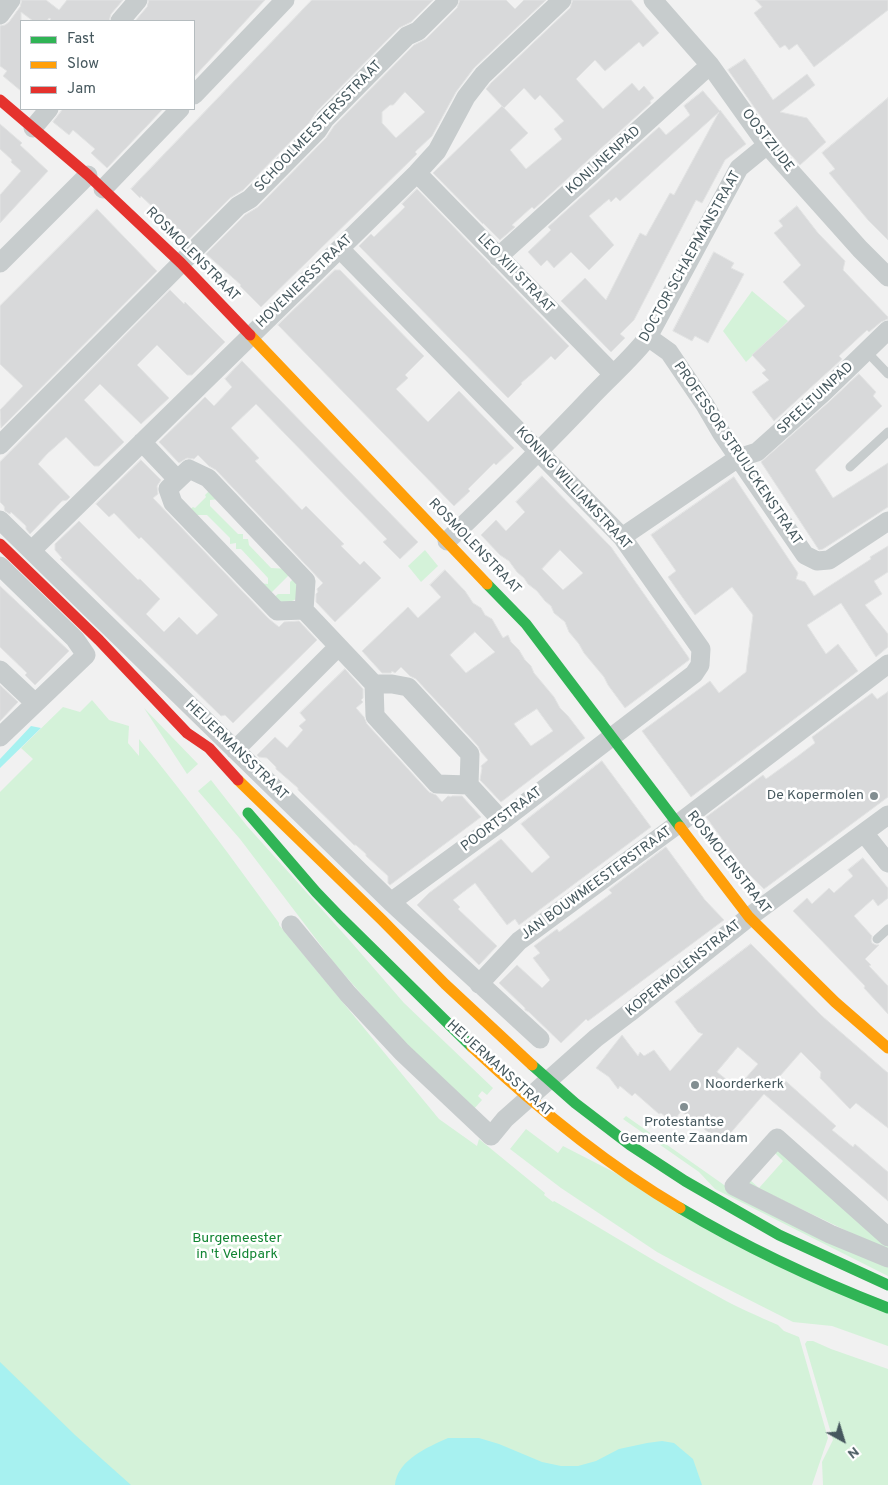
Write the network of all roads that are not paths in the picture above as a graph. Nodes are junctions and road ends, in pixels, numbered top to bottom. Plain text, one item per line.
1 (11, 0) edge
2 (138, 0) edge
3 (284, 0) edge
4 (449, 0) edge
5 (562, 0) edge
6 (653, 0) edge
7 (0, 15) edge
8 (121, 20) edge
9 (710, 65) junction
10 (195, 94) edge
11 (0, 100) edge
12 (48, 110) edge
13 (179, 110) edge
14 (34, 128) junction
15 (767, 145) junction
16 (417, 173) junction
17 (88, 175) junction
18 (102, 189) junction
19 (340, 248) junction
20 (498, 257) junction
21 (0, 263) edge
22 (181, 263) junction
23 (888, 277) edge
24 (888, 330) edge
25 (250, 336) junction
26 (648, 337) junction
27 (866, 352) junction
28 (613, 374) junction
29 (888, 374) edge
30 (888, 432) edge
31 (142, 442) junction
32 (0, 446) edge
33 (539, 452) junction
34 (738, 458) junction
35 (850, 467) dead end
36 (177, 479) junction
37 (0, 520) edge
38 (888, 521) edge
39 (622, 537) junction
40 (447, 541) junction
41 (0, 544) edge
42 (32, 550) junction
43 (0, 566) edge
44 (304, 610) junction
45 (338, 647) junction
46 (888, 664) edge
47 (0, 670) edge
48 (374, 684) junction
49 (35, 703) junction
50 (187, 733) junction
51 (0, 737) edge
52 (612, 737) junction
53 (235, 750) junction
54 (197, 756) dead end
55 (469, 785) junction
56 (242, 806) dead end
57 (888, 815) edge
58 (502, 821) junction
59 (678, 824) junction
60 (864, 833) junction
61 (888, 863) edge
62 (392, 902) junction
63 (750, 917) junction
64 (291, 926) dead end
65 (888, 930) edge
66 (877, 938) dead end
67 (479, 984) junction
68 (540, 1039) dead end
69 (888, 1048) edge
70 (548, 1080) junction
71 (529, 1098) junction
72 (888, 1237) edge
73 (888, 1258) edge
74 (888, 1285) edge
75 (888, 1308) edge

1 - 7 street
2 - 8 street
3 - 10 street
4 - 22 street, SCHOOLMEESTERSSTRAAT
5 - 16 street, HOVENIERSSTRAAT
6 - 9 street, OOSTZIJDE
9 - 15 street, OOSTZIJDE
9 - 20 street, KONIJNENPAD
11 - 14 main road, ROSMOLENSTRAAT
12 - 14 street
13 - 18 street
14 - 17 main road, ROSMOLENSTRAAT
15 - 23 street, OOSTZIJDE
15 - 26 street, DOCTOR SCHAEPMANSTRAAT
16 - 19 street, HOVENIERSSTRAAT
16 - 20 street, LEO XIII STRAAT
17 - 18 main road, ROSMOLENSTRAAT
17 - 21 street
18 - 22 main road, ROSMOLENSTRAAT
19 - 25 street, HOVENIERSSTRAAT
19 - 33 street, KONING WILLIAMSTRAAT
20 - 28 street, LEO XIII STRAAT
22 - 25 main road, ROSMOLENSTRAAT
22 - 32 street, SCHOOLMEESTERSSTRAAT
24 - 27 street, SPEELTUINPAD
25 - 31 street, HOVENIERSSTRAAT
25 - 40 main road, ROSMOLENSTRAAT
26 - 28 street, DOCTOR SCHAEPMANSTRAAT
26 - 34 street, PROFESSOR STRUIJCKENSTRAAT
27 - 29 lane
27 - 34 street, SPEELTUINPAD
28 - 33 street, DOCTOR SCHAEPMANSTRAAT
30 - 35 lane
31 - 36 street
31 - 42 street, HOVENIERSSTRAAT
33 - 39 street, KONING WILLIAMSTRAAT
33 - 40 street, DOCTOR SCHAEPMANSTRAAT
34 - 38 street, PROFESSOR STRUIJCKENSTRAAT
34 - 39 street, SPEELTUINPAD
36 - 44 street
36 - 44 street
37 - 42 street, HEIJERMANSSTRAAT
39 - 52 street, KONING WILLIAMSTRAAT
40 - 52 main road, ROSMOLENSTRAAT
41 - 50 main road, HEIJERMANSSTRAAT
42 - 53 street, HEIJERMANSSTRAAT
43 - 49 street
44 - 45 street
45 - 48 street
45 - 53 street
46 - 59 street, JAN BOUWMEESTERSTRAAT
47 - 49 street
48 - 55 street
48 - 55 street
49 - 51 street
50 - 54 main road, HEIJERMANSSTRAAT
50 - 70 main road, HEIJERMANSSTRAAT
52 - 58 street, POORTSTRAAT
52 - 59 main road, ROSMOLENSTRAAT
53 - 62 street, HEIJERMANSSTRAAT
55 - 58 street
56 - 71 main road, HEIJERMANSSTRAAT
57 - 60 street, KOPERMOLENSTRAAT
58 - 62 street, POORTSTRAAT
59 - 63 main road, ROSMOLENSTRAAT
59 - 67 street, JAN BOUWMEESTERSTRAAT
60 - 61 street
60 - 63 street, KOPERMOLENSTRAAT
62 - 67 street, HEIJERMANSSTRAAT
63 - 69 main road, ROSMOLENSTRAAT
63 - 70 street, KOPERMOLENSTRAAT
64 - 71 street, KOPERMOLENSTRAAT
65 - 66 lane
67 - 68 street, HEIJERMANSSTRAAT
70 - 71 street, KOPERMOLENSTRAAT
70 - 74 main road, HEIJERMANSSTRAAT
71 - 75 main road, HEIJERMANSSTRAAT
72 - 73 street

